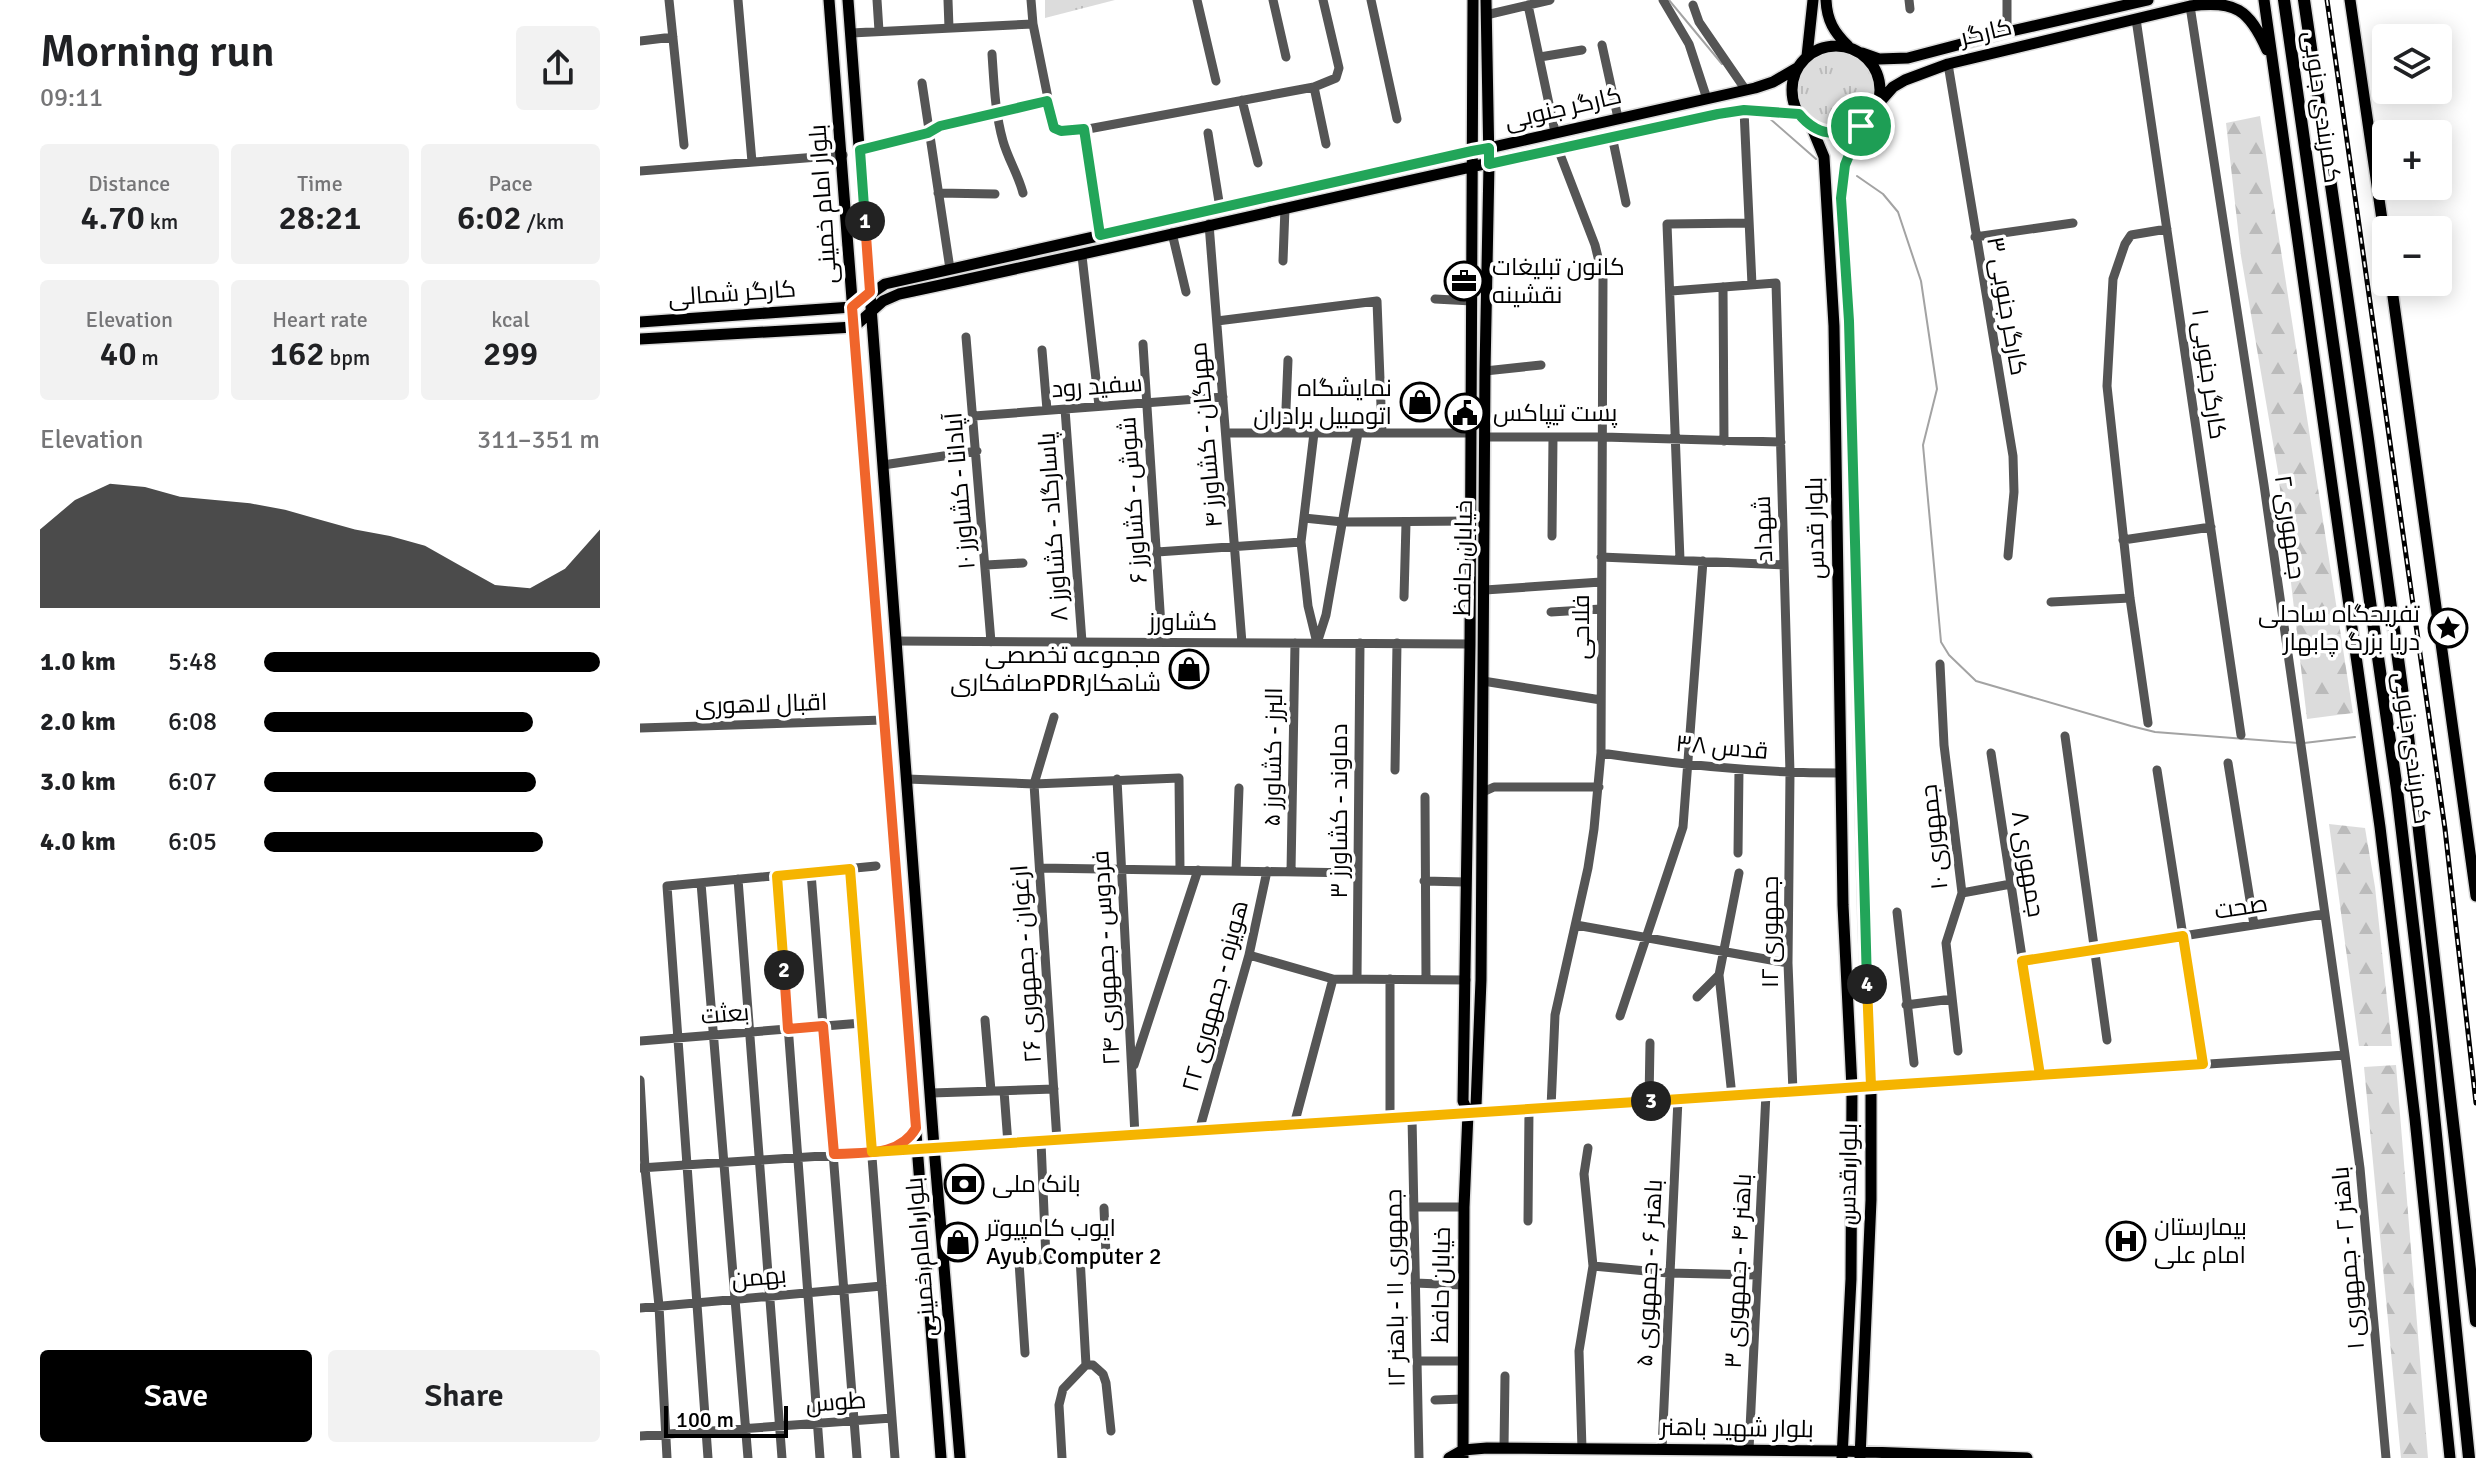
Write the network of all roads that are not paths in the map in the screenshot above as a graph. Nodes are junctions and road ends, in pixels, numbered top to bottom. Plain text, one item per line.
1 (669, 0) edge
2 (738, 0) edge
3 (829, 0) edge
4 (848, 0) edge
5 (877, 0) edge
6 (948, 0) edge
7 (1031, 0) edge
8 (1197, 0) edge
9 (1273, 0) edge
10 (1323, 0) edge
11 (1371, 0) edge
12 (1473, 0) edge
13 (1486, 0) edge
14 (1550, 0) edge
15 (1663, 0) edge
16 (1813, 0) edge
17 (1826, 0) edge
18 (2007, 0) edge
19 (2148, 0) edge
20 (2243, 0) edge
21 (2264, 0) edge
22 (2284, 0) edge
23 (2304, 0) edge
24 (2350, 0) edge
25 (2189, 3) edge
26 (1528, 5) junction
27 (1693, 5) dead end
28 (2229, 6) junction
29 (1486, 15) junction
30 (2136, 19) junction
31 (1033, 24) junction
32 (949, 28) junction
33 (879, 31) junction
34 (2007, 32) junction
35 (851, 33) junction
36 (673, 37) junction
37 (640, 41) edge
38 (1602, 45) dead end
39 (1849, 47) junction
40 (1582, 50) dead end
41 (1862, 53) junction
42 (992, 54) dead end
43 (1807, 56) junction
44 (1286, 57) dead end
45 (1540, 57) junction
46 (2273, 62) junction
47 (1948, 64) junction
48 (1797, 68) junction
49 (1216, 81) dead end
50 (922, 83) dead end
51 (1314, 87) junction
52 (1745, 89) junction
53 (1707, 99) junction
54 (1242, 100) junction
55 (1047, 101) junction
56 (1878, 104) junction
57 (1744, 110) junction
58 (997, 111) junction
59 (1799, 114) junction
60 (1618, 118) junction
61 (1397, 119) dead end
62 (1861, 126) junction
63 (1812, 128) junction
64 (1084, 129) junction
65 (1555, 132) junction
66 (928, 133) junction
67 (1208, 133) dead end
68 (1612, 136) junction
69 (1326, 144) dead end
70 (684, 145) dead end
71 (1489, 148) junction
72 (1558, 149) junction
73 (860, 150) junction
74 (1472, 151) junction
75 (843, 155) junction
76 (752, 162) junction
77 (1258, 163) dead end
78 (1489, 164) junction
79 (1472, 168) junction
80 (640, 171) edge
81 (938, 193) junction
82 (1023, 193) dead end
83 (995, 194) dead end
84 (1626, 203) dead end
85 (1220, 208) junction
86 (1285, 208) junction
87 (2381, 216) edge
88 (1749, 223) junction
89 (2073, 223) dead end
90 (1209, 224) junction
91 (2167, 229) junction
92 (1172, 233) junction
93 (1100, 235) junction
94 (1975, 237) junction
95 (1079, 240) junction
96 (1082, 256) junction
97 (1283, 261) dead end
98 (950, 269) junction
99 (1752, 285) junction
100 (1723, 287) junction
101 (1671, 291) junction
102 (870, 292) junction
103 (1186, 292) dead end
104 (2393, 296) edge
105 (1435, 299) dead end
106 (1472, 301) junction
107 (852, 307) junction
108 (776, 311) junction
109 (871, 314) junction
110 (1217, 321) junction
111 (640, 322) edge
112 (854, 327) junction
113 (776, 331) junction
114 (966, 337) dead end
115 (640, 339) edge
116 (1143, 344) dead end
117 (1042, 350) dead end
118 (1288, 360) dead end
119 (1541, 365) dead end
120 (1485, 371) junction
121 (1223, 397) junction
122 (1147, 403) junction
123 (1099, 406) junction
124 (1065, 409) junction
125 (1047, 410) junction
126 (974, 416) junction
127 (1382, 432) junction
128 (1226, 433) junction
129 (1285, 433) junction
130 (1314, 433) junction
131 (1358, 433) junction
132 (1471, 433) junction
133 (1486, 437) junction
134 (1553, 437) junction
135 (1603, 437) junction
136 (1674, 440) junction
137 (1724, 441) junction
138 (1781, 442) junction
139 (977, 451) junction
140 (883, 465) junction
141 (1304, 518) junction
142 (1471, 521) junction
143 (1343, 522) junction
144 (1406, 523) junction
145 (2211, 527) junction
146 (1552, 536) dead end
147 (2123, 540) junction
148 (1301, 542) junction
149 (1235, 547) junction
150 (1157, 552) junction
151 (1471, 554) junction
152 (1486, 554) junction
153 (2008, 556) dead end
154 (1601, 557) junction
155 (1680, 560) junction
156 (1703, 561) junction
157 (1023, 563) dead end
158 (986, 565) junction
159 (1784, 565) junction
160 (1601, 582) junction
161 (1485, 590) junction
162 (1404, 597) dead end
163 (2130, 598) junction
164 (2051, 602) dead end
165 (1601, 609) junction
166 (1551, 612) dead end
167 (896, 641) junction
168 (991, 642) junction
169 (1082, 642) junction
170 (1162, 642) junction
171 (1242, 643) junction
172 (1295, 643) junction
173 (1317, 643) junction
174 (1360, 643) junction
175 (1397, 643) junction
176 (1470, 644) junction
177 (1838, 662) junction
178 (1858, 662) junction
179 (1940, 664) dead end
180 (1483, 681) junction
181 (1601, 700) junction
182 (1054, 717) dead end
183 (883, 720) junction
184 (2148, 723) dead end
185 (640, 728) edge
186 (2241, 735) dead end
187 (2065, 736) dead end
188 (1468, 745) junction
189 (1483, 745) junction
190 (1601, 753) junction
191 (1991, 753) dead end
192 (2228, 763) dead end
193 (1687, 766) junction
194 (1739, 769) junction
195 (1395, 770) dead end
196 (2157, 770) dead end
197 (1790, 773) junction
198 (1840, 773) junction
199 (907, 779) junction
200 (1117, 779) junction
201 (1034, 784) junction
202 (1599, 787) junction
203 (1239, 788) dead end
204 (1483, 792) junction
205 (1425, 797) dead end
206 (1738, 853) dead end
207 (876, 866) dead end
208 (1040, 868) junction
209 (850, 869) junction
210 (1122, 869) junction
211 (1180, 870) junction
212 (1198, 870) junction
213 (1236, 871) junction
214 (1267, 871) junction
215 (1291, 872) junction
216 (811, 873) junction
217 (1358, 873) junction
218 (1739, 873) dead end
219 (777, 876) junction
220 (738, 879) junction
221 (1424, 881) junction
222 (1466, 882) junction
223 (701, 883) junction
224 (2011, 884) junction
225 (1962, 893) junction
226 (2476, 896) edge
227 (1897, 912) dead end
228 (2324, 914) junction
229 (1576, 925) junction
230 (2254, 925) junction
231 (2183, 936) junction
232 (1645, 937) junction
233 (1726, 950) junction
234 (2095, 950) junction
235 (1249, 955) junction
236 (2022, 961) junction
237 (1788, 963) junction
238 (1719, 975) junction
239 (1333, 979) junction
240 (1357, 979) junction
241 (1390, 979) junction
242 (1426, 979) junction
243 (1466, 980) junction
244 (1697, 997) dead end
245 (1952, 999) junction
246 (1906, 1005) junction
247 (1620, 1016) dead end
248 (985, 1020) dead end
249 (862, 1023) junction
250 (823, 1026) junction
251 (788, 1029) junction
252 (750, 1032) junction
253 (713, 1035) junction
254 (678, 1038) junction
255 (2107, 1040) dead end
256 (640, 1041) edge
257 (1650, 1043) dead end
258 (1958, 1051) dead end
259 (2345, 1055) junction
260 (1914, 1063) dead end
261 (2203, 1064) junction
262 (1132, 1072) junction
263 (2040, 1075) junction
264 (640, 1080) edge
265 (1871, 1086) junction
266 (1852, 1088) junction
267 (1054, 1089) junction
268 (991, 1091) junction
269 (1004, 1091) junction
270 (1793, 1092) junction
271 (931, 1093) junction
272 (1766, 1093) junction
273 (1732, 1096) junction
274 (1678, 1099) junction
275 (1649, 1101) junction
276 (1551, 1108) junction
277 (1529, 1109) junction
278 (1468, 1113) junction
279 (1412, 1117) junction
280 (1390, 1118) junction
281 (1294, 1125) junction
282 (916, 1128) junction
283 (1199, 1131) junction
284 (1135, 1136) junction
285 (1057, 1141) junction
286 (1041, 1142) junction
287 (1008, 1144) junction
288 (934, 1147) junction
289 (918, 1148) junction
290 (1588, 1148) dead end
291 (895, 1149) junction
292 (872, 1152) junction
293 (834, 1154) junction
294 (798, 1157) junction
295 (760, 1160) junction
296 (723, 1162) junction
297 (919, 1164) junction
298 (688, 1165) junction
299 (642, 1168) edge
300 (1853, 1200) junction
301 (1871, 1200) junction
302 (1414, 1207) junction
303 (1464, 1207) junction
304 (1104, 1208) dead end
305 (1528, 1221) dead end
306 (1080, 1257) junction
307 (1046, 1259) junction
308 (1593, 1266) junction
309 (1668, 1273) junction
310 (1757, 1275) junction
311 (1415, 1283) junction
312 (1463, 1285) junction
313 (882, 1286) junction
314 (842, 1289) junction
315 (809, 1292) junction
316 (770, 1296) junction
317 (734, 1299) junction
318 (695, 1303) junction
319 (659, 1306) junction
320 (640, 1308) edge
321 (2476, 1321) edge
322 (1025, 1353) dead end
323 (1417, 1361) junction
324 (1463, 1361) junction
325 (1086, 1365) junction
326 (1505, 1376) dead end
327 (1463, 1399) junction
328 (1435, 1400) dead end
329 (892, 1418) junction
330 (853, 1420) junction
331 (818, 1423) junction
332 (780, 1426) junction
333 (747, 1429) junction
334 (1111, 1431) dead end
335 (706, 1432) junction
336 (665, 1434) junction
337 (640, 1436) edge
338 (1504, 1448) junction
339 (1582, 1449) junction
340 (1662, 1449) junction
341 (1749, 1450) junction
342 (1463, 1454) edge
343 (1702, 1454) edge
344 (1843, 1455) edge
345 (1861, 1455) edge
346 (2447, 1456) edge
347 (667, 1458) edge
348 (708, 1458) edge
349 (748, 1458) edge
350 (782, 1458) edge
351 (820, 1458) edge
352 (857, 1458) edge
353 (895, 1458) edge
354 (941, 1458) edge
355 (960, 1458) edge
356 (1062, 1458) edge
357 (1419, 1458) edge
358 (1449, 1458) edge
359 (2027, 1458) edge
360 (2386, 1458) edge
361 (2469, 1458) edge

1 - 36 street
2 - 76 street
3 - 75 main road, بلوار امام خمینی
4 - 35 main road, بلوار امام خمینی
5 - 33 street
6 - 32 street
7 - 31 street
8 - 49 street
9 - 44 street
10 - 51 street
11 - 61 street
12 - 74 main road, خیابان حافظ
13 - 29 main road, خیابان حافظ
14 - 26 street
15 - 53 street
16 - 43 main road
17 - 39 main road
18 - 34 street
19 - 34 main road, کارگر
20 - 28 main road
21 - 46 main road
22 - 361 highway, کمربندی جنوبی
23 - 321 highway, کمربندی جنوبی
24 - 87 main road
25 - 28 main road, کارگر
25 - 30 main road, کارگر
25 - 228 street, جمهوری ۲
26 - 29 street
26 - 45 street
27 - 52 street
28 - 46 main road
29 - 71 main road, خیابان حافظ
30 - 47 main road, کارگر
30 - 91 street, کارگر جنوبی ۱
31 - 32 street
31 - 55 street
32 - 33 street
33 - 35 street
34 - 41 main road, کارگر
35 - 73 main road, بلوار امام خمینی
36 - 37 street
36 - 70 street
38 - 60 street
39 - 41 main road
39 - 43 main road
40 - 45 street
41 - 56 main road
42 - 58 street
43 - 48 main road
45 - 65 street
46 - 346 main road
47 - 56 main road, کارگر
47 - 94 street, کارگر جنوبی ۳
48 - 52 main road, کارگر جنوبی
48 - 59 main road
50 - 66 street
51 - 54 street
51 - 69 street
52 - 53 main road, کارگر جنوبی
53 - 60 main road, کارگر جنوبی
54 - 64 street
54 - 77 street
55 - 58 street
55 - 64 street
56 - 62 main road
57 - 59 main road, کارگر جنوبی
57 - 68 main road, کارگر جنوبی
57 - 88 street
58 - 66 street
58 - 82 street
59 - 63 main road
60 - 65 main road, کارگر جنوبی
62 - 63 main road
62 - 178 main road, بلوار قدس
63 - 177 main road, بلوار قدس
64 - 93 street
65 - 71 main road, کارگر جنوبی
66 - 73 street
66 - 81 street
67 - 85 street
68 - 72 main road, کارگر جنوبی
68 - 84 street
71 - 74 main road, کارگر جنوبی
71 - 78 main road, خیابان حافظ
72 - 78 main road, کارگر جنوبی
72 - 135 street, فلاحی
73 - 102 main road, بلوار امام خمینی
74 - 79 main road, خیابان حافظ
74 - 85 main road, کارگر جنوبی
75 - 76 street
75 - 107 main road, بلوار امام خمینی
76 - 80 street
78 - 79 main road, کارگر جنوبی
78 - 120 main road, خیابان حافظ
79 - 86 main road, کارگر جنوبی
79 - 106 main road, خیابان حافظ
81 - 83 street
81 - 98 street
85 - 93 main road, کارگر جنوبی
86 - 90 main road, کارگر جنوبی
86 - 97 street
88 - 99 street
88 - 101 street
89 - 94 street
90 - 92 main road, کارگر جنوبی
90 - 110 street, مهرگان - کشاورز ۴
91 - 145 street, کارگر جنوبی ۱
91 - 147 street
92 - 96 main road, کارگر جنوبی
92 - 103 street
93 - 95 main road, کارگر جنوبی
94 - 153 street, کارگر جنوبی ۳
95 - 96 main road
95 - 98 main road, کارگر جنوبی
96 - 109 main road, کارگر جنوبی
96 - 123 street
98 - 102 main road, کارگر جنوبی
99 - 100 street
99 - 138 street, شهداد
100 - 101 street
100 - 137 street
101 - 136 street
102 - 107 main road
102 - 109 main road, بلوار امام خمینی
104 - 226 main road
105 - 106 street
106 - 132 main road, خیابان حافظ
107 - 108 main road, کارگر شمالی
107 - 112 main road, بلوار امام خمینی
108 - 111 main road, کارگر شمالی
108 - 113 main road
109 - 112 main road
109 - 140 main road, بلوار امام خمینی
110 - 121 street, مهرگان - کشاورز ۴
110 - 127 street
112 - 113 main road, کارگر شمالی
112 - 183 main road, بلوار امام خمینی
113 - 115 main road, کارگر شمالی
114 - 126 street, آپادانا - کشاورز ۱۰
116 - 122 street, شوش - کشاورز ۶
117 - 125 street
118 - 129 street
119 - 120 street
120 - 133 main road, خیابان حافظ
121 - 122 street, سفید رود
121 - 128 street, مهرگان - کشاورز ۴
122 - 123 street, سفید رود
122 - 150 street, شوش - کشاورز ۶
123 - 124 street, سفید رود
124 - 125 street, سفید رود
124 - 169 street, پاسارگاد - کشاورز ۸
125 - 126 street, سفید رود
126 - 139 street, آپادانا - کشاورز ۱۰
127 - 131 street
127 - 132 street
128 - 129 street
128 - 149 street, مهرگان - کشاورز ۴
129 - 130 street
130 - 131 street
130 - 141 street
131 - 143 street
132 - 142 main road, خیابان حافظ
133 - 134 street
133 - 152 main road, خیابان حافظ
134 - 135 street
134 - 146 street
135 - 136 street
135 - 154 street, فلاحی
136 - 137 street
136 - 155 street
137 - 138 street
138 - 159 street, شهداد
139 - 140 street
139 - 158 street, آپادانا - کشاورز ۱۰
140 - 167 main road, بلوار امام خمینی
141 - 143 street
141 - 148 street
142 - 144 street
142 - 151 main road, خیابان حافظ
143 - 144 street
143 - 173 street
144 - 162 street
145 - 147 street
145 - 186 street, کارگر جنوبی ۱
147 - 163 street
148 - 149 street
148 - 173 street
149 - 150 street
149 - 171 street, مهرگان - کشاورز ۴
150 - 170 street, شوش - کشاورز ۶
151 - 152 main road
151 - 176 main road, خیابان حافظ
152 - 161 main road, خیابان حافظ
154 - 155 street
154 - 160 street, فلاحی
155 - 156 street
156 - 159 street
156 - 193 street
157 - 158 street
158 - 168 street, آپادانا - کشاورز ۱۰
159 - 197 street, شهداد
160 - 161 street
160 - 165 street, فلاحی
161 - 180 main road, خیابان حافظ
163 - 164 street
163 - 184 street
165 - 166 street
165 - 181 street, فلاحی
167 - 168 street, کشاورز
167 - 199 main road, بلوار امام خمینی
168 - 169 street, کشاورز
169 - 170 street, کشاورز
170 - 171 street, کشاورز
171 - 172 street, کشاورز
172 - 173 street, کشاورز
172 - 215 street, البرز - کشاورز ۵
173 - 174 street, کشاورز
174 - 175 street, کشاورز
174 - 217 street, دماوند - کشاورز ۳
175 - 176 street, کشاورز
175 - 195 street
176 - 188 main road, خیابان حافظ
177 - 178 main road
177 - 198 main road, بلوار قدس
178 - 265 main road, بلوار قدس
179 - 225 street, جمهوری ۱۰
180 - 181 street
180 - 189 main road, خیابان حافظ
181 - 190 street, فلاحی
182 - 201 street
183 - 185 street, اقبال لاهوری
183 - 282 main road, بلوار امام خمینی
187 - 234 street
188 - 189 main road
188 - 222 main road, خیابان حافظ
189 - 204 main road, خیابان حافظ
190 - 193 street, قدس ۳۸
190 - 202 street, فلاحی
191 - 224 street, جمهوری ۸
192 - 230 street
193 - 194 street, قدس ۳۸
193 - 232 street
194 - 197 street, قدس ۳۸
194 - 206 street
196 - 231 street
197 - 198 street, قدس ۳۸
197 - 237 street, جمهوری ۱۲
198 - 266 main road, بلوار قدس
199 - 201 street
199 - 271 main road, بلوار امام خمینی
200 - 201 street
200 - 210 street, فردوس - جمهوری ۲۴
200 - 211 street
201 - 208 street, ارغوان - جمهوری ۲۶
202 - 204 street
202 - 229 street, فلاحی
203 - 213 street
204 - 278 main road, خیابان حافظ
205 - 221 street
207 - 209 street
208 - 210 street
208 - 267 street, ارغوان - جمهوری ۲۶
209 - 216 street
209 - 249 street
210 - 211 street
210 - 262 street, فردوس - جمهوری ۲۴
211 - 212 street
212 - 213 street
212 - 262 street
213 - 214 street
214 - 215 street
214 - 235 street, هویزه - جمهوری ۲۲
215 - 217 street
216 - 219 street
216 - 250 street
217 - 240 street, دماوند - کشاورز ۳
218 - 233 street
219 - 220 street
219 - 251 street
220 - 223 street
220 - 252 street
221 - 222 street
221 - 242 street
222 - 243 main road, خیابان حافظ
223 - 253 street
223 - 254 street
224 - 225 street
224 - 236 street, جمهوری ۸
225 - 245 street, جمهوری ۱۰
227 - 246 street
228 - 230 street, صحت
228 - 259 street, جمهوری ۲
229 - 232 street
229 - 276 street, فلاحی
230 - 231 street, صحت
231 - 234 street, صحت
231 - 261 street
232 - 233 street
232 - 247 street
233 - 237 street
233 - 238 street
234 - 236 street, صحت
234 - 255 street
235 - 239 street
235 - 283 street, هویزه - جمهوری ۲۲
236 - 263 street, جمهوری ۸
237 - 270 street, جمهوری ۱۲
238 - 244 street
238 - 273 street
239 - 240 street
239 - 281 street
240 - 241 street
241 - 242 street
241 - 280 street
242 - 243 street
243 - 278 main road, خیابان حافظ
245 - 246 street
245 - 258 street, جمهوری ۱۰
246 - 260 street
248 - 268 street
249 - 250 street, بعثت
249 - 292 street
250 - 251 street, بعثت
250 - 293 street
251 - 252 street, بعثت
251 - 294 street
252 - 253 street, بعثت
252 - 295 street
253 - 254 street, بعثت
253 - 296 street
254 - 256 street, بعثت
254 - 298 street
257 - 275 street
259 - 261 street
259 - 360 street, باهنر ۲ - جمهوری ۱
261 - 263 street
262 - 284 street, فردوس - جمهوری ۲۴
263 - 265 street
264 - 299 street
265 - 266 street
265 - 301 main road, بلوار قدس
266 - 270 street
266 - 300 main road, بلوار قدس
267 - 269 street
267 - 285 street, ارغوان - جمهوری ۲۶
268 - 269 street
268 - 271 street
269 - 287 street
270 - 272 street
271 - 288 main road, بلوار امام خمینی
272 - 273 street
272 - 310 street, باهنر ۴ - جمهوری ۳
273 - 274 street
274 - 275 street
274 - 309 street, باهنر ۶ - جمهوری ۵
275 - 276 street
276 - 277 street
277 - 278 street
277 - 305 street
278 - 279 street
278 - 303 main road, خیابان حافظ
279 - 280 street
279 - 302 street, جمهوری ۱۱ - باهنر ۱۲
280 - 281 street
281 - 283 street
282 - 289 main road, بلوار امام خمینی
282 - 291 main road
283 - 284 street
284 - 285 street
285 - 286 street
286 - 287 street
286 - 307 street
287 - 288 street
288 - 289 street
288 - 355 main road, بلوار امام خمینی
289 - 291 street
289 - 297 main road, بلوار امام خمینی
290 - 308 street
291 - 292 street
291 - 297 main road
292 - 293 street
292 - 313 street
293 - 294 street
293 - 314 street
294 - 295 street
294 - 315 street
295 - 296 street
295 - 316 street
296 - 298 street
296 - 317 street
297 - 354 main road, بلوار امام خمینی
298 - 299 street
298 - 318 street
299 - 319 street
300 - 301 main road
300 - 344 main road, بلوار قدس
301 - 345 main road, بلوار قدس
302 - 303 street
302 - 311 street, جمهوری ۱۱ - باهنر ۱۲
303 - 312 main road, خیابان حافظ
304 - 306 street
306 - 307 street
306 - 325 street
307 - 322 street
308 - 309 street
308 - 339 street
309 - 310 street
309 - 340 street, باهنر ۶ - جمهوری ۵
310 - 341 street, باهنر ۴ - جمهوری ۳
311 - 312 street
311 - 323 street, جمهوری ۱۱ - باهنر ۱۲
312 - 324 main road, خیابان حافظ
313 - 314 street, بهمن
313 - 329 street
314 - 315 street, بهمن
314 - 330 street
315 - 316 street, بهمن
315 - 331 street
316 - 317 street, بهمن
316 - 332 street
317 - 318 street, بهمن
317 - 333 street
318 - 319 street, بهمن
318 - 335 street
319 - 320 street, بهمن
319 - 336 street
323 - 324 street
323 - 357 street, جمهوری ۱۱ - باهنر ۱۲
324 - 327 main road, خیابان حافظ
325 - 334 street
325 - 356 street
326 - 338 street
327 - 328 street
327 - 342 main road, خیابان حافظ
329 - 330 street, طوس
329 - 353 street
330 - 331 street, طوس
330 - 352 street
331 - 332 street, طوس
331 - 351 street
332 - 333 street, طوس
332 - 350 street
333 - 335 street, طوس
333 - 349 street
335 - 336 street, طوس
335 - 348 street
336 - 337 street, طوس
336 - 347 street
338 - 339 main road, بلوار شهید باهنر
338 - 342 main road, بلوار شهید باهنر
339 - 340 main road, بلوار شهید باهنر
340 - 343 main road, بلوار شهید باهنر
341 - 343 main road, بلوار شهید باهنر
341 - 344 main road, بلوار شهید باهنر
342 - 358 main road, بلوار شهید باهنر
344 - 345 main road, بلوار شهید باهنر
345 - 359 main road, بلوار شهید باهنر

